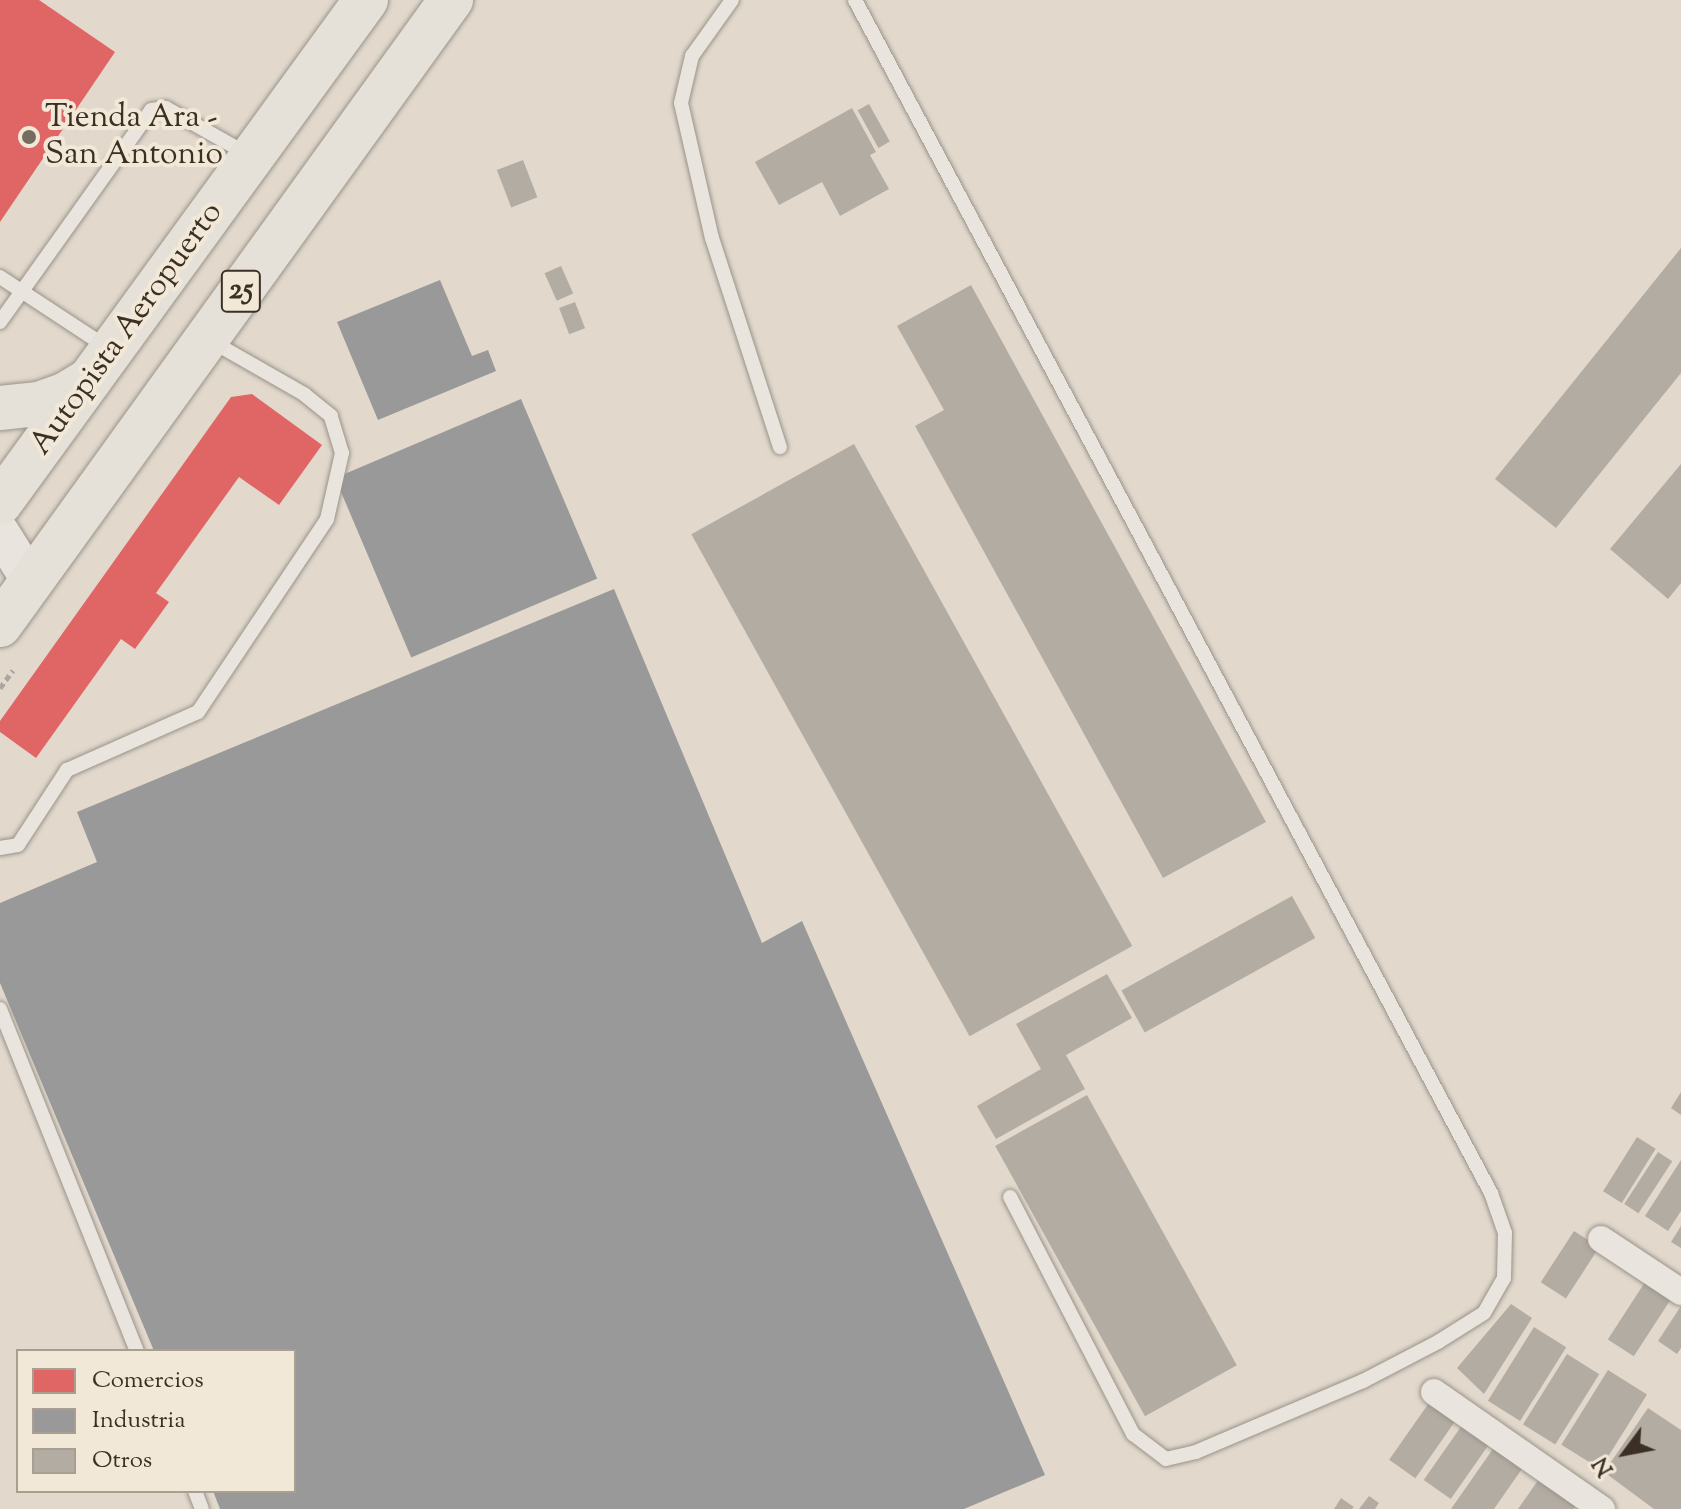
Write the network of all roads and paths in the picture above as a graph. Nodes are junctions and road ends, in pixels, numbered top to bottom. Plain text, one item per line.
1 (366, 0) edge
2 (451, 0) edge
3 (732, 0) edge
4 (855, 0) edge
5 (252, 156) junction
6 (0, 277) edge
7 (24, 291) junction
8 (0, 322) edge
9 (207, 339) junction
10 (101, 365) junction
11 (0, 408) edge
12 (780, 447) dead end
13 (0, 503) edge
14 (0, 532) edge
15 (10, 608) edge
16 (13, 670) dead end
17 (0, 688) edge
18 (0, 848) edge
19 (0, 1009) edge
20 (1010, 1197) dead end
21 (1601, 1239) dead end
22 (1681, 1292) edge
23 (136, 1349) edge
24 (1434, 1392) dead end
25 (1602, 1509) edge

1 - 5 highway, Autopista Aeropuerto / 25
2 - 9 highway, 25
3 - 12 lane
4 - 20 lane
5 - 7 lane
5 - 10 highway, Autopista Aeropuerto / 25
6 - 7 lane
7 - 8 lane
7 - 10 lane
9 - 15 highway, 25
9 - 18 lane
10 - 11 highway
10 - 13 highway, Autopista Aeropuerto / 25
14 - 15 street
16 - 17 path
19 - 23 lane
21 - 22 street
24 - 25 street

